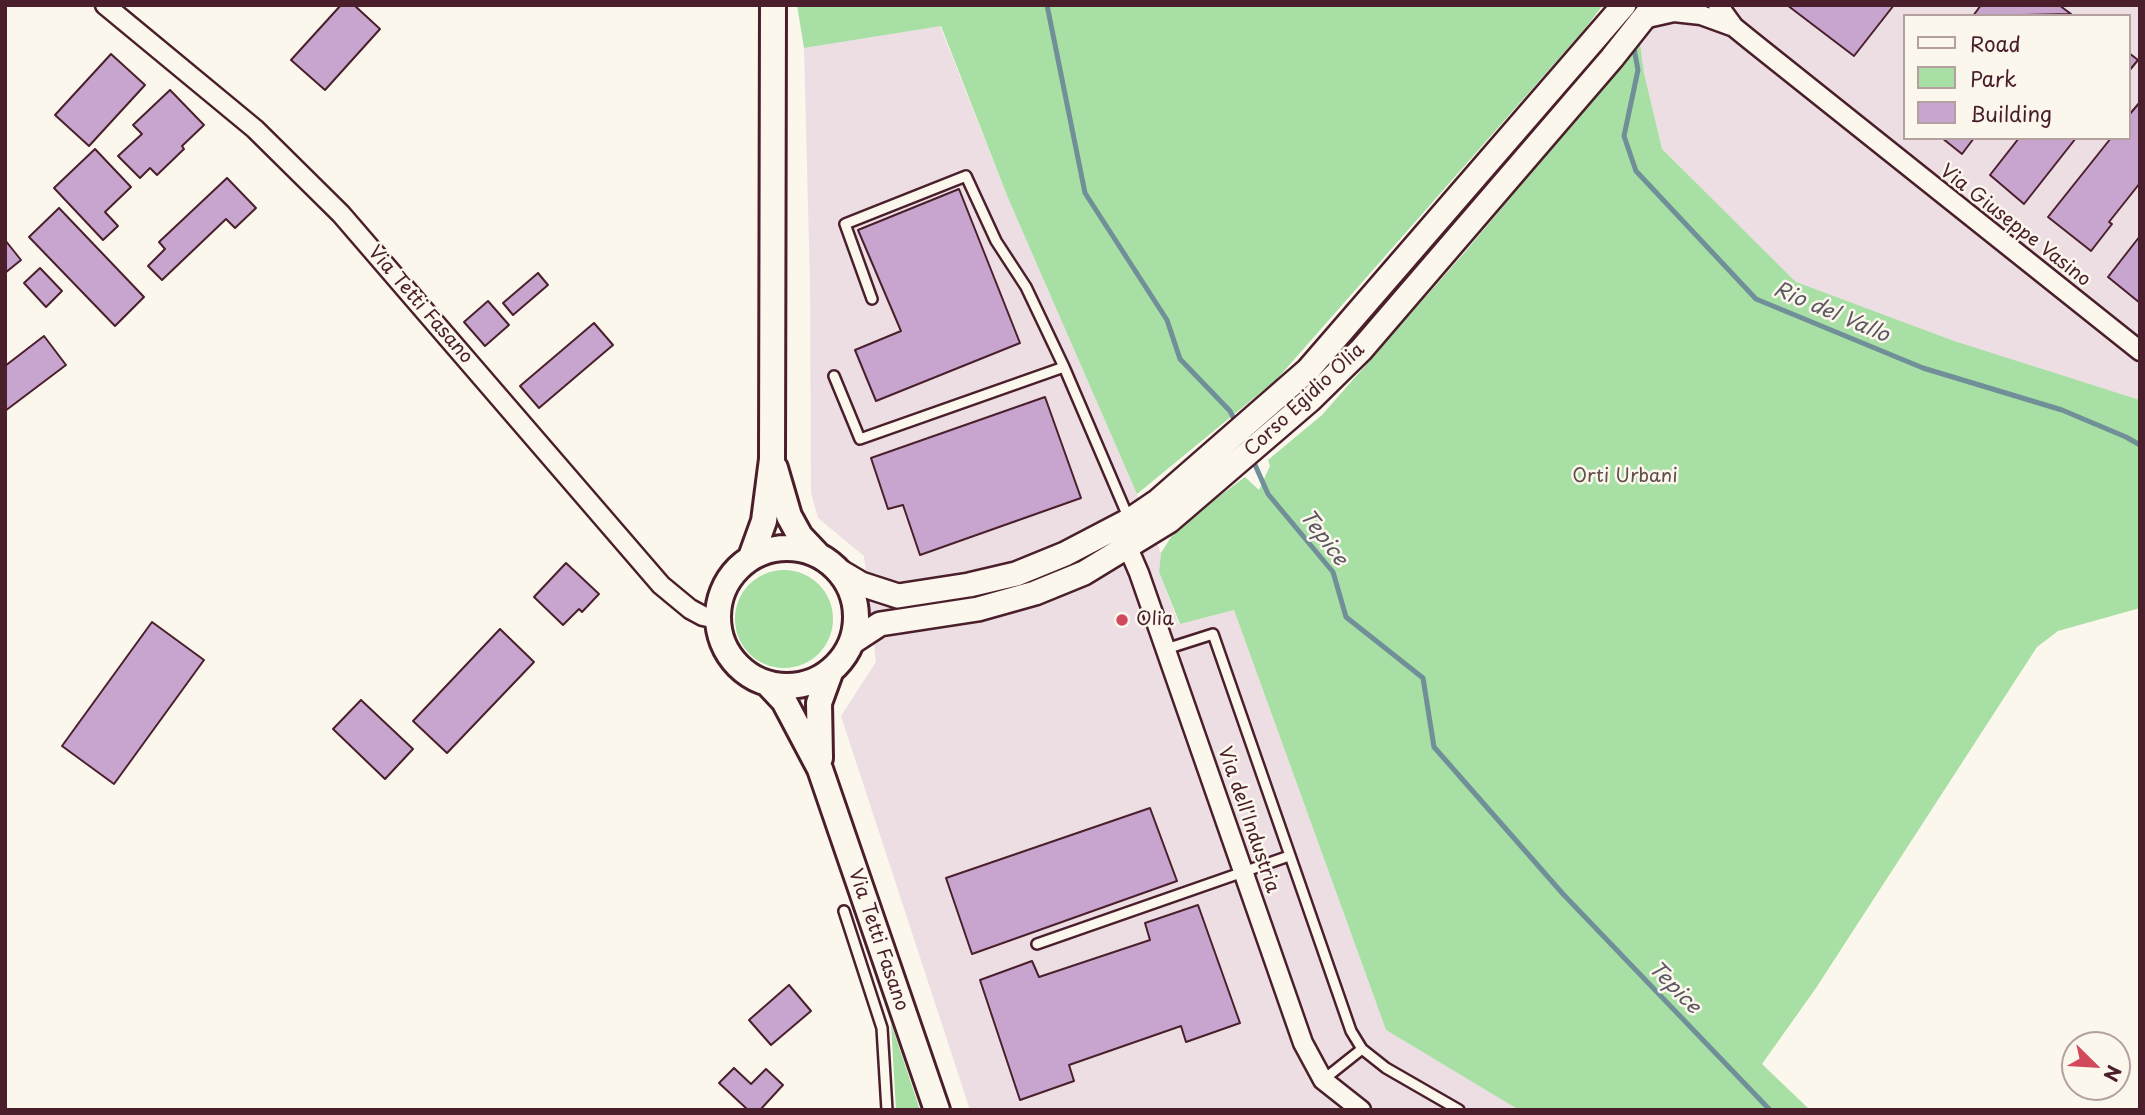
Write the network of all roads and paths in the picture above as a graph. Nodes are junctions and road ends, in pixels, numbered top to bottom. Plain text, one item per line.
1 (105, 5) edge
2 (773, 5) edge
3 (1623, 5) edge
4 (1718, 5) edge
5 (1648, 12) edge
6 (1734, 27) junction
7 (872, 299) dead end
8 (2140, 351) edge
9 (1064, 367) junction
10 (834, 376) dead end
11 (772, 459) junction
12 (1124, 523) junction
13 (1129, 547) junction
14 (817, 554) junction
15 (751, 557) junction
16 (839, 571) junction
17 (717, 619) junction
18 (851, 643) junction
19 (1166, 649) junction
20 (831, 670) junction
21 (769, 685) junction
22 (820, 769) junction
23 (1289, 856) junction
24 (1244, 871) junction
25 (844, 911) dead end
26 (1037, 944) dead end
27 (898, 998) junction
28 (874, 1005) junction
29 (1362, 1049) junction
30 (1323, 1080) junction
31 (887, 1110) edge
32 (937, 1110) edge
33 (1362, 1110) edge
34 (1459, 1110) edge

1 - 17 street, Via Tetti Fasano
2 - 11 main road
3 - 12 street, Corso Egidio Olia
4 - 6 street, Via Giuseppe Vasino
5 - 6 street, Via Giuseppe Vasino
5 - 13 street, Corso Egidio Olia
6 - 8 street, Via Giuseppe Vasino
7 - 9 lane
9 - 10 lane
9 - 12 lane
11 - 14 main road
11 - 15 main road
12 - 13 street, Via dell'Industria
12 - 16 street, Corso Egidio Olia
13 - 18 street, Corso Egidio Olia
13 - 19 street, Via dell'Industria
14 - 15 main road
14 - 16 main road
15 - 17 main road
16 - 18 main road
17 - 21 main road
18 - 20 main road
19 - 23 lane
19 - 24 street, Via dell'Industria
20 - 21 main road
20 - 22 main road, Via Tetti Fasano
21 - 22 main road, Via Tetti Fasano
22 - 27 main road, Via Tetti Fasano
23 - 24 lane
23 - 29 lane
24 - 26 lane
24 - 30 street, Via dell'Industria
25 - 28 lane
27 - 28 lane
27 - 32 main road, Via Tetti Fasano
28 - 31 lane
29 - 30 lane
29 - 34 lane
30 - 33 street, Via dell'Industria

